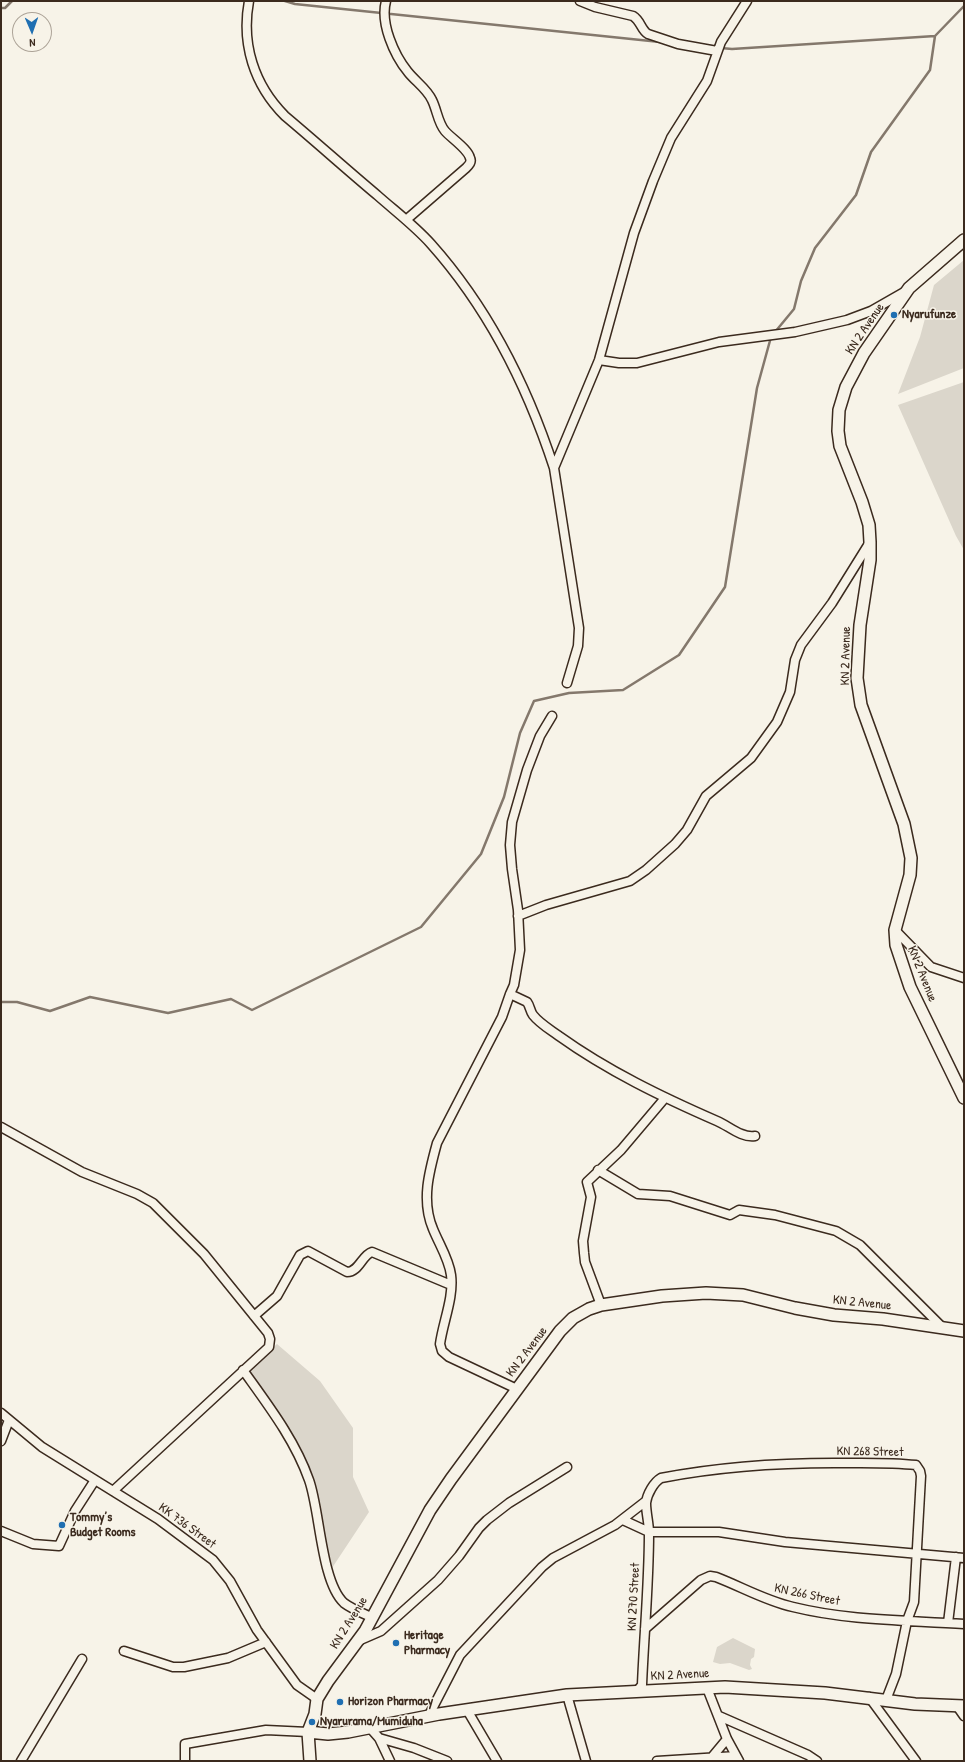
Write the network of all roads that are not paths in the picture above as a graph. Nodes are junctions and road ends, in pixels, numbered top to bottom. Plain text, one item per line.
1 (250, 1) edge
2 (386, 1) edge
3 (580, 1) edge
4 (747, 1) edge
5 (717, 51) junction
6 (406, 220) junction
7 (964, 240) edge
8 (909, 288) junction
9 (599, 360) junction
10 (554, 468) junction
11 (870, 542) junction
12 (567, 683) dead end
13 (552, 716) dead end
14 (518, 916) junction
15 (895, 930) junction
16 (964, 978) edge
17 (510, 994) junction
18 (665, 1098) junction
19 (964, 1098) edge
20 (1, 1126) edge
21 (755, 1136) dead end
22 (598, 1170) junction
23 (451, 1285) junction
24 (601, 1305) junction
25 (254, 1316) junction
26 (942, 1327) junction
27 (964, 1331) edge
28 (243, 1370) junction
29 (517, 1389) junction
30 (1, 1413) edge
31 (9, 1420) junction
32 (1, 1440) edge
33 (567, 1467) dead end
34 (95, 1480) junction
35 (113, 1491) junction
36 (646, 1502) junction
37 (623, 1520) junction
38 (1, 1531) edge
39 (649, 1532) junction
40 (916, 1553) junction
41 (960, 1558) edge
42 (371, 1617) junction
43 (906, 1622) junction
44 (948, 1623) junction
45 (964, 1624) edge
46 (645, 1629) junction
47 (358, 1641) junction
48 (266, 1642) junction
49 (124, 1651) dead end
50 (82, 1659) dead end
51 (707, 1688) junction
52 (637, 1691) junction
53 (567, 1695) junction
54 (869, 1697) junction
55 (317, 1700) junction
56 (886, 1700) junction
57 (961, 1706) edge
58 (467, 1710) junction
59 (719, 1716) junction
60 (964, 1716) edge
61 (428, 1717) junction
62 (371, 1729) junction
63 (308, 1732) junction
64 (379, 1738) junction
65 (727, 1739) junction
66 (712, 1757) junction
67 (738, 1758) edge
68 (21, 1761) edge
69 (186, 1761) edge
70 (310, 1761) edge
71 (390, 1761) edge
72 (447, 1761) edge
73 (497, 1761) edge
74 (586, 1761) edge
75 (657, 1761) edge
76 (817, 1761) edge
77 (916, 1761) edge

1 - 6 street
2 - 6 street
3 - 5 street
4 - 5 street
5 - 9 street
6 - 10 street
7 - 8 main road, KN 2 Avenue
8 - 9 street
8 - 11 main road, KN 2 Avenue
9 - 10 street
10 - 12 street
11 - 14 street
11 - 15 main road, KN 2 Avenue
13 - 14 street
14 - 17 street
15 - 16 street
15 - 19 main road, KN 2 Avenue
17 - 18 street
17 - 23 street
18 - 21 street
18 - 22 street
20 - 25 street
22 - 24 street
22 - 26 street
23 - 25 street
23 - 29 street
24 - 26 main road, KN 2 Avenue
24 - 29 main road, KN 2 Avenue
25 - 28 street
26 - 27 main road, KN 2 Avenue
28 - 35 street
28 - 42 street
29 - 42 main road, KN 2 Avenue
30 - 31 street, KK 736 Street
31 - 32 street
31 - 34 street, KK 736 Street
33 - 47 street
34 - 35 street, KK 736 Street
34 - 38 street
35 - 48 street, KK 736 Street
36 - 37 street
36 - 39 street, KN 270 Street
36 - 40 street, KN 268 Street
37 - 39 street
37 - 61 street
39 - 40 street
39 - 46 street, KN 270 Street
40 - 41 street
40 - 43 street, KN 268 Street
41 - 44 street
42 - 47 main road, KN 2 Avenue
43 - 44 street, KN 266 Street
43 - 46 street, KN 266 Street
43 - 56 street, KN 268 Street
44 - 45 street, KN 266 Street
46 - 52 street, KN 270 Street
47 - 55 main road, KN 2 Avenue
48 - 49 street
48 - 55 street, KK 736 Street
50 - 68 street
51 - 52 main road, KN 2 Avenue
51 - 54 main road, KN 2 Avenue
51 - 59 street
52 - 53 main road, KN 2 Avenue
53 - 58 main road, KN 2 Avenue
53 - 74 street
54 - 56 main road, KN 2 Avenue
54 - 77 street
55 - 63 main road, KN 2 Avenue
56 - 57 main road, KN 2 Avenue
57 - 60 street
58 - 61 main road, KN 2 Avenue
58 - 73 street
59 - 65 street
59 - 76 street
61 - 62 main road, KN 2 Avenue
62 - 63 main road, KN 2 Avenue
62 - 64 street
63 - 69 street
63 - 70 main road
64 - 71 street
64 - 72 street
65 - 66 street
65 - 67 street
66 - 67 street
66 - 75 street

